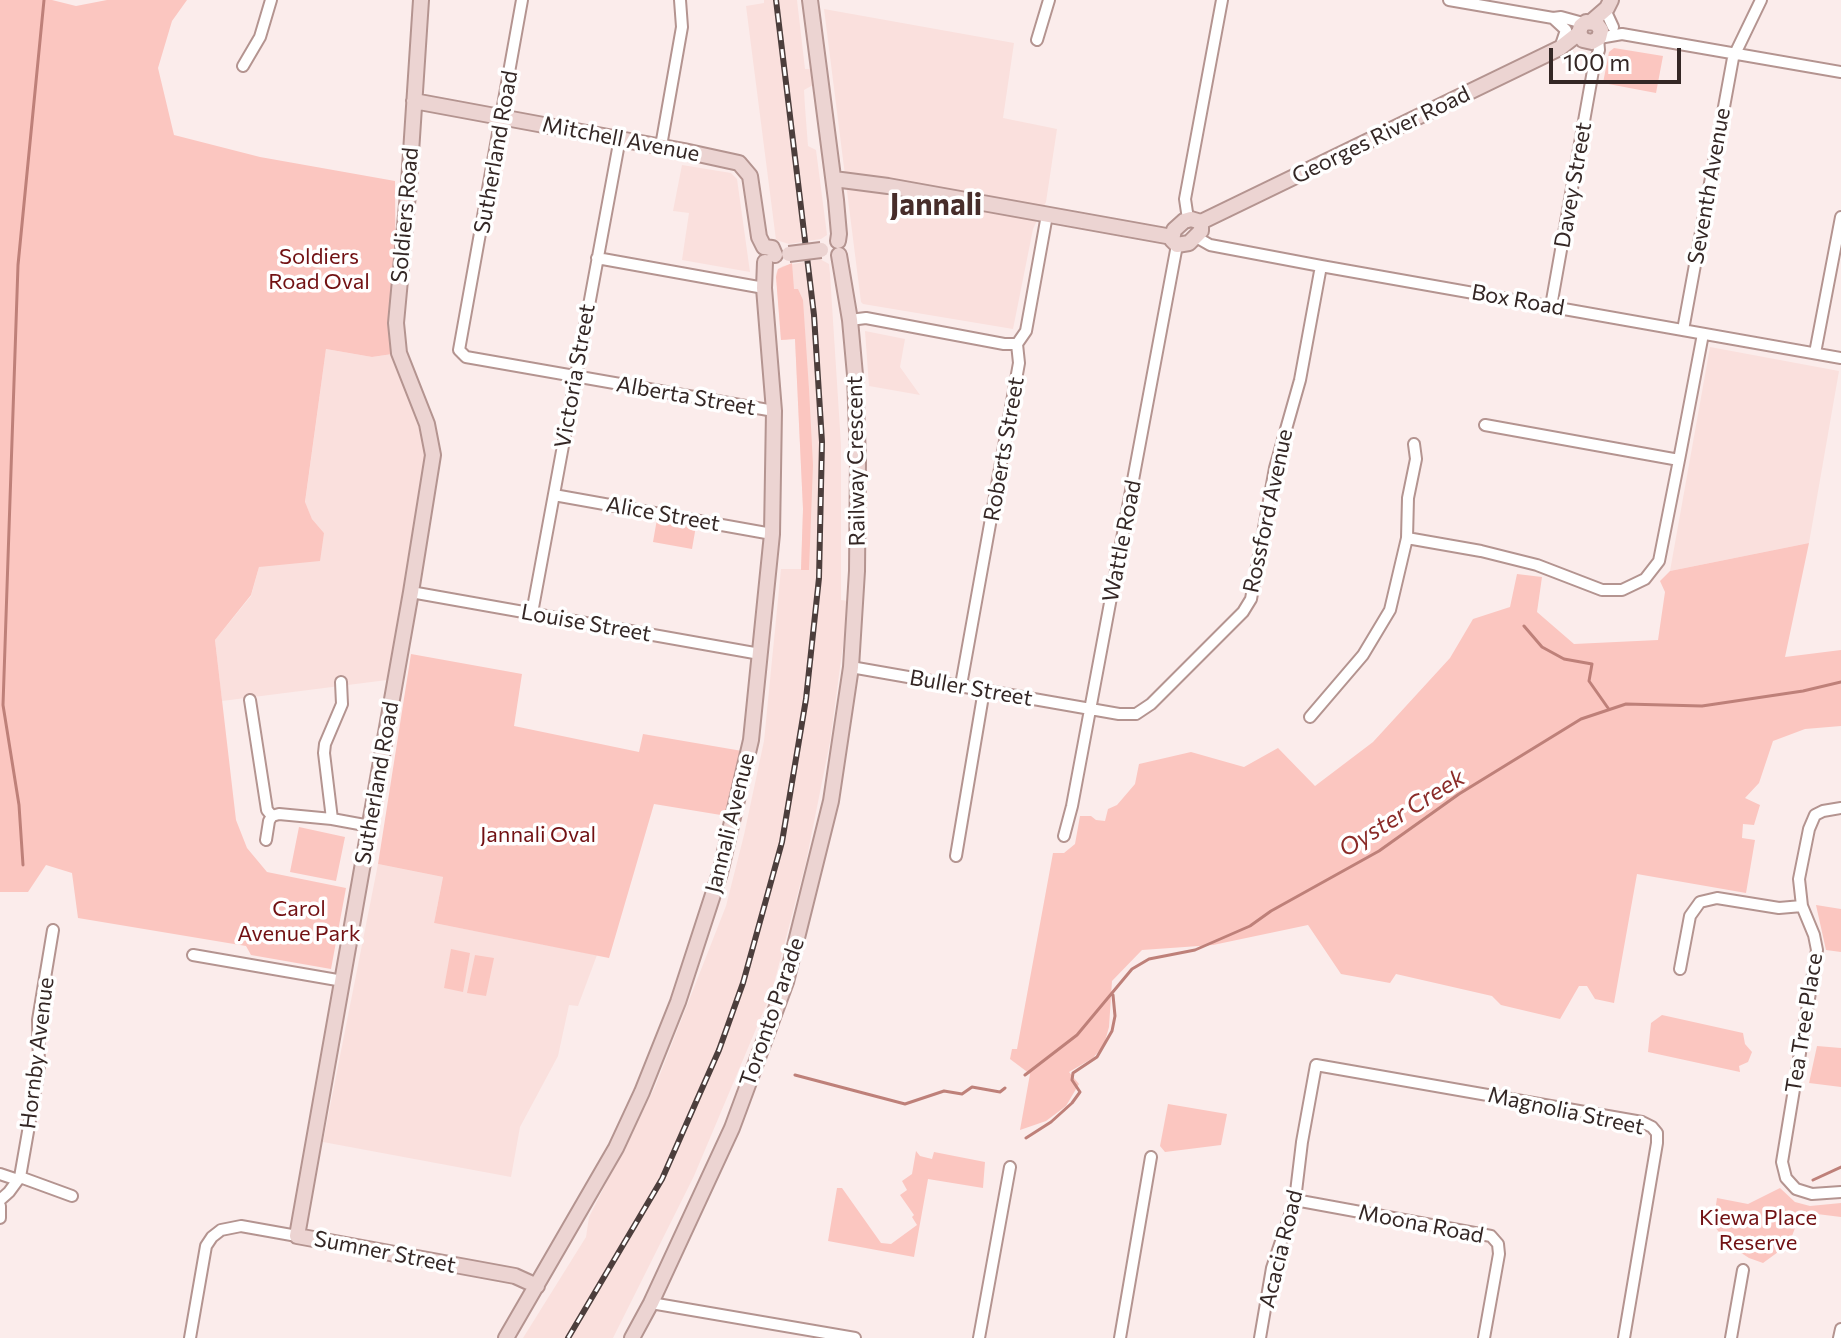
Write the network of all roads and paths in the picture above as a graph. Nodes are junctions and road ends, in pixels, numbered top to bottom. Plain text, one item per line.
1 (271, 0) edge
2 (421, 0) edge
3 (522, 0) edge
4 (680, 0) edge
5 (810, 0) edge
6 (1049, 0) edge
7 (1222, 0) edge
8 (1449, 0) edge
9 (1761, 0) edge
10 (1553, 18) junction
11 (1598, 26) edge
12 (1037, 40) dead end
13 (1560, 48) junction
14 (1735, 53) junction
15 (243, 66) dead end
16 (1841, 72) edge
17 (414, 101) junction
18 (501, 117) junction
19 (620, 138) junction
20 (661, 146) junction
21 (834, 179) junction
22 (1047, 215) junction
23 (1841, 217) edge
24 (1195, 221) junction
25 (1196, 237) junction
26 (1174, 241) junction
27 (832, 249) junction
28 (773, 254) junction
29 (597, 258) junction
30 (1321, 266) junction
31 (764, 288) junction
32 (1551, 306) junction
33 (850, 320) junction
34 (1683, 330) junction
35 (1703, 334) junction
36 (1017, 344) junction
37 (459, 350) joint
38 (1815, 353) junction
39 (1841, 358) edge
40 (575, 376) junction
41 (774, 411) junction
42 (427, 424) joint
43 (1485, 425) dead end
44 (1414, 444) dead end
45 (1679, 460) junction
46 (554, 495) junction
47 (772, 534) junction
48 (1407, 538) junction
49 (411, 592) junction
50 (532, 613) junction
51 (760, 654) junction
52 (851, 667) junction
53 (341, 682) dead end
54 (961, 685) junction
55 (984, 690) junction
56 (250, 700) dead end
57 (1091, 709) junction
58 (1310, 717) dead end
59 (1841, 808) edge
60 (272, 816) junction
61 (332, 819) junction
62 (370, 826) junction
63 (1064, 836) dead end
64 (266, 840) dead end
65 (956, 856) dead end
66 (1802, 906) junction
67 (53, 930) dead end
68 (193, 955) dead end
69 (1680, 969) dead end
70 (343, 981) junction
71 (1316, 1065) joint
72 (1151, 1157) dead end
73 (1010, 1167) dead end
74 (0, 1174) edge
75 (19, 1179) junction
76 (1841, 1192) edge
77 (72, 1196) dead end
78 (0, 1200) edge
79 (1295, 1200) junction
80 (0, 1206) edge
81 (0, 1218) edge
82 (297, 1236) junction
83 (1743, 1270) dead end
84 (537, 1286) junction
85 (651, 1303) junction
86 (1841, 1329) edge
87 (190, 1338) edge
88 (506, 1338) edge
89 (632, 1338) edge
90 (850, 1338) edge
91 (979, 1338) edge
92 (1120, 1338) edge
93 (1260, 1338) edge
94 (1484, 1338) edge
95 (1624, 1338) edge
96 (1731, 1338) edge
97 (1839, 1338) edge

1 - 15 street
2 - 17 street, Soldiers Road
3 - 18 street, Sutherland Road
4 - 20 street
5 - 21 street, Railway Crescent
6 - 12 street
7 - 24 street
8 - 10 street
9 - 14 street, Seventh Avenue
10 - 11 street
10 - 13 street
11 - 13 street, Georges River Road
11 - 14 street
11 - 32 street, Davey Street
13 - 24 street, Georges River Road
14 - 16 street
14 - 34 street, Seventh Avenue
17 - 18 street, Mitchell Avenue
17 - 42 street, Soldiers Road
18 - 19 street, Mitchell Avenue
18 - 37 street, Sutherland Road
19 - 20 street, Mitchell Avenue
19 - 29 street, Victoria Street
20 - 28 street, Mitchell Avenue
21 - 22 street
21 - 27 street, Railway Crescent
22 - 26 street
22 - 36 street, Roberts Street
23 - 38 street
24 - 25 street
24 - 26 street
25 - 26 street
25 - 30 street, Box Road
26 - 57 street, Wattle Road
27 - 28 street, bridge
27 - 33 street, Railway Crescent
28 - 31 street, Jannali Avenue
29 - 31 street
29 - 40 street, Victoria Street
30 - 32 street, Box Road
30 - 57 street, Rossford Avenue
31 - 41 street, Jannali Avenue
32 - 34 street, Box Road
33 - 36 street
33 - 52 street, Railway Crescent
34 - 35 street, Box Road
35 - 38 street, Box Road
35 - 45 street
36 - 54 street, Roberts Street
37 - 40 street, Alberta Street
38 - 39 street, Box Road
40 - 41 street, Alberta Street
40 - 46 street, Victoria Street
41 - 47 street, Jannali Avenue
42 - 49 street, Sutherland Road
43 - 45 street
44 - 48 street
45 - 48 street
46 - 47 street, Alice Street
46 - 50 street, Victoria Street
47 - 51 street, Jannali Avenue
48 - 58 street
49 - 50 street, Louise Street
49 - 62 street, Sutherland Road
50 - 51 street, Louise Street
51 - 84 street, Jannali Avenue
52 - 54 street, Buller Street
52 - 85 street, Toronto Parade
53 - 61 street
54 - 55 street, Buller Street
55 - 57 street, Buller Street
55 - 65 street
56 - 60 street
57 - 63 street, Wattle Road
59 - 66 street, Tea Tree Place
60 - 61 street
60 - 64 street
61 - 62 street
62 - 70 street, Sutherland Road
66 - 69 street
66 - 76 street, Tea Tree Place
67 - 75 street, Hornby Avenue
68 - 70 street
70 - 82 street, Sutherland Road
71 - 79 street, Acacia Road
71 - 95 street, Magnolia Street
72 - 92 street
73 - 91 street
74 - 75 street
75 - 77 street
75 - 78 street
79 - 93 street, Acacia Road
79 - 94 street, Moona Road
80 - 81 street
82 - 84 street, Sumner Street
82 - 87 street, Sumner Street
83 - 96 street
84 - 88 street, Jannali Avenue
85 - 89 street, Toronto Parade
85 - 90 street
86 - 97 street

